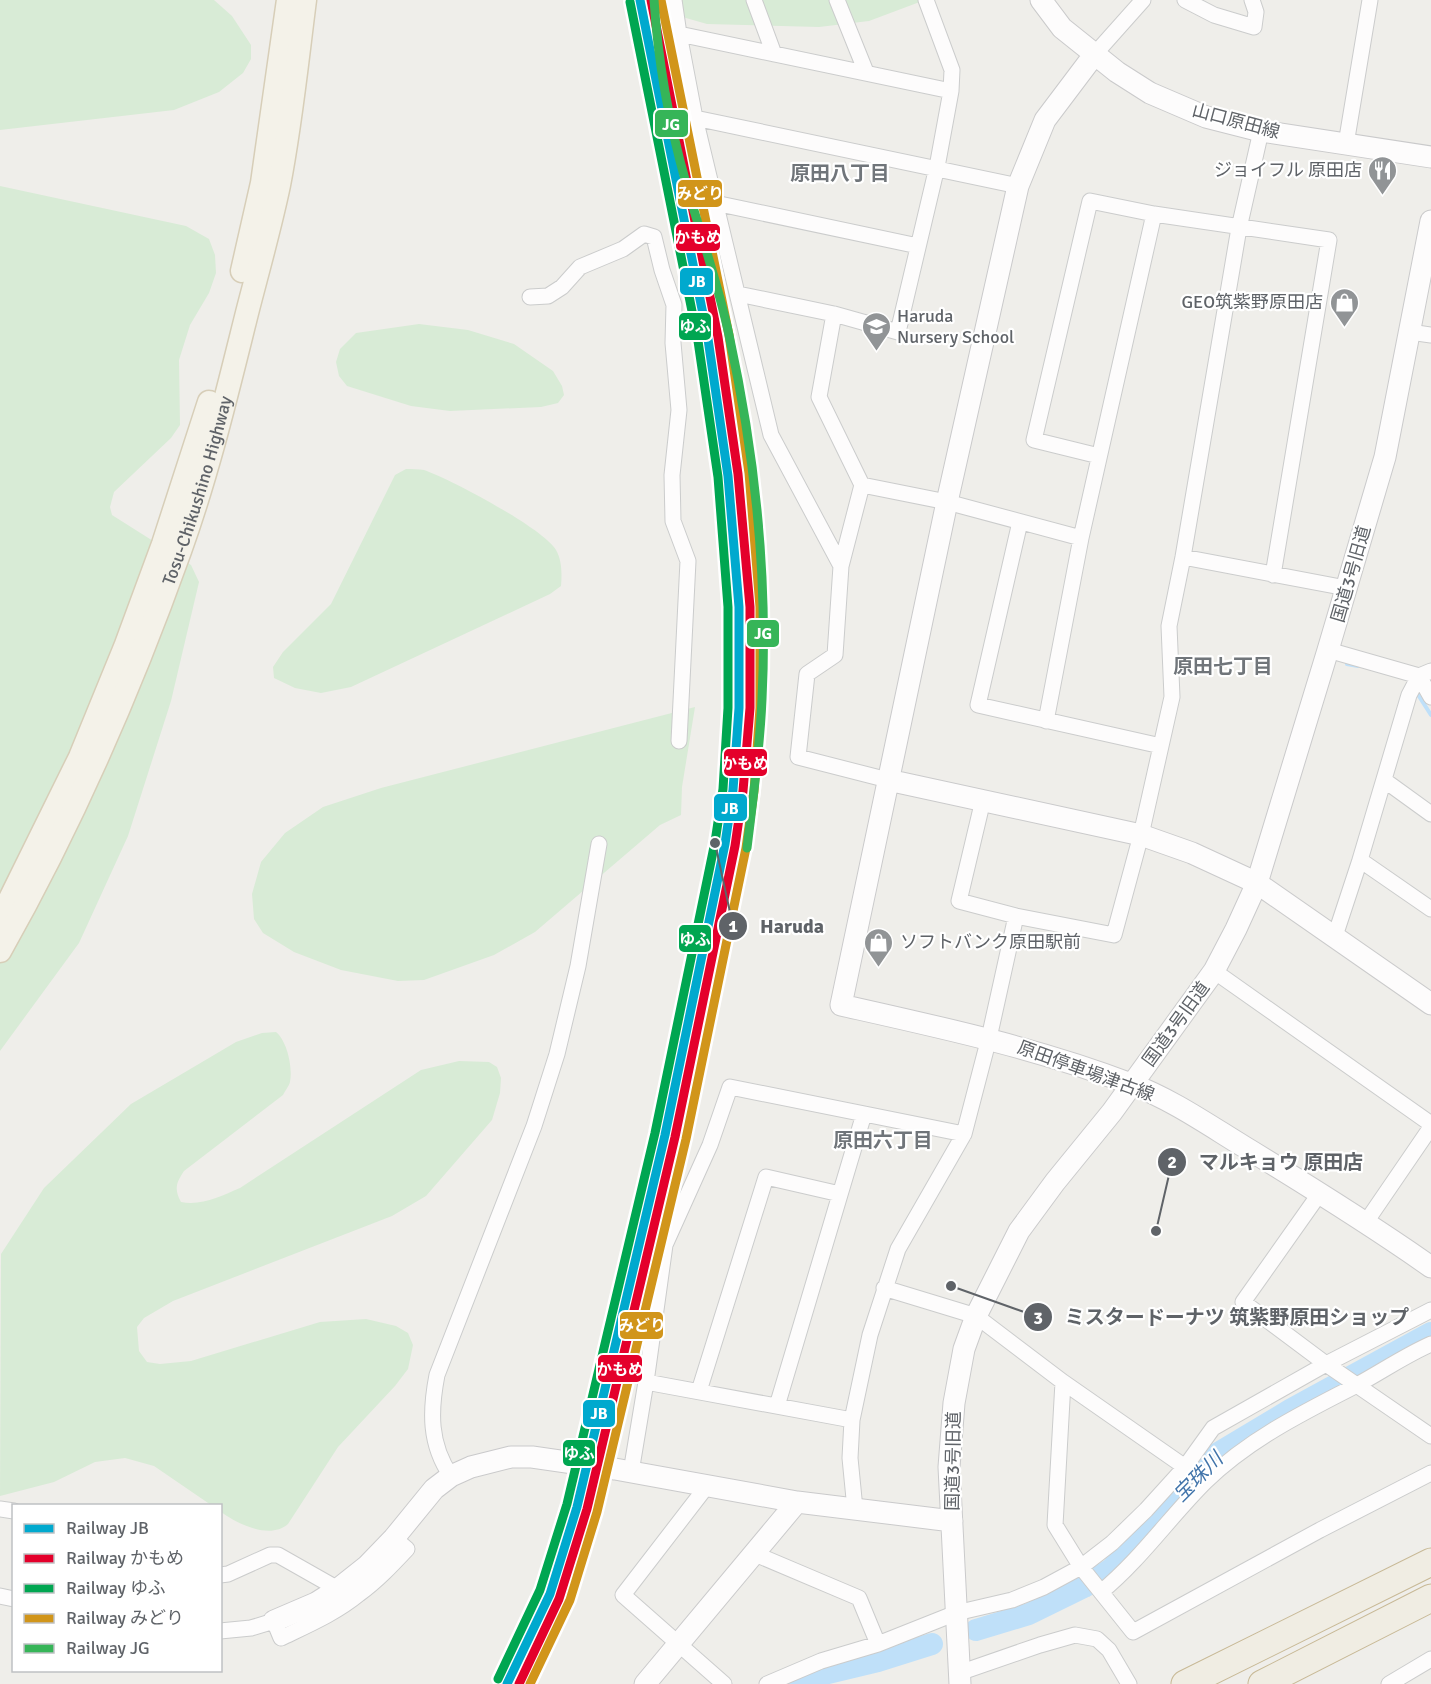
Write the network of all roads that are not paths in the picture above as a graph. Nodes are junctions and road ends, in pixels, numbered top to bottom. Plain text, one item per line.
1 (288, 0) edge
2 (305, 0) edge
3 (674, 0) edge
4 (754, 0) edge
5 (837, 0) edge
6 (926, 0) edge
7 (1041, 0) edge
8 (1143, 0) edge
9 (1185, 0) edge
10 (1252, 0) edge
11 (1370, 0) edge
12 (679, 34) junction
13 (774, 54) junction
14 (1094, 55) junction
15 (866, 72) junction
16 (951, 91) junction
17 (695, 118) junction
18 (1262, 131) junction
19 (1346, 144) junction
20 (1431, 157) edge
21 (936, 167) junction
22 (1018, 186) junction
23 (715, 203) junction
24 (1154, 214) junction
25 (1431, 221) edge
26 (1239, 228) junction
27 (918, 246) junction
28 (738, 294) junction
29 (530, 297) dead end
30 (834, 314) junction
31 (1421, 334) edge
32 (1100, 456) junction
33 (862, 484) junction
34 (947, 502) junction
35 (1020, 522) junction
36 (1081, 538) junction
37 (1183, 557) junction
38 (841, 566) junction
39 (1273, 575) junction
40 (1346, 588) junction
41 (1328, 650) junction
42 (1425, 674) edge
43 (1431, 697) edge
44 (1046, 721) junction
45 (679, 741) dead end
46 (1161, 746) junction
47 (888, 780) junction
48 (1384, 780) junction
49 (983, 800) junction
50 (1431, 814) edge
51 (1141, 835) junction
52 (599, 844) dead end
53 (1360, 860) junction
54 (1257, 883) junction
55 (1431, 909) edge
56 (1016, 916) junction
57 (0, 919) edge
58 (1335, 936) junction
59 (0, 951) edge
60 (1214, 971) junction
61 (1431, 1004) edge
62 (989, 1038) junction
63 (1132, 1084) junction
64 (864, 1114) junction
65 (1429, 1133) edge
66 (964, 1134) junction
67 (1320, 1193) junction
68 (840, 1194) junction
69 (1366, 1222) junction
70 (1431, 1267) edge
71 (884, 1288) junction
72 (1431, 1310) edge
73 (976, 1316) junction
74 (1431, 1344) edge
75 (1326, 1364) junction
76 (646, 1382) junction
77 (1063, 1382) junction
78 (1356, 1385) junction
79 (699, 1391) junction
80 (777, 1406) junction
81 (852, 1420) junction
82 (1431, 1436) edge
83 (1185, 1467) junction
84 (623, 1471) junction
85 (1431, 1473) edge
86 (451, 1476) junction
87 (707, 1486) junction
88 (797, 1502) junction
89 (855, 1509) junction
90 (952, 1521) junction
91 (394, 1538) junction
92 (755, 1554) junction
93 (1081, 1567) junction
94 (222, 1575) edge
95 (1419, 1587) edge
96 (338, 1589) junction
97 (1101, 1593) junction
98 (956, 1613) junction
99 (274, 1621) junction
100 (222, 1631) edge
101 (878, 1644) junction
102 (678, 1645) junction
103 (1431, 1659) edge
104 (960, 1678) edge
105 (645, 1684) edge
106 (724, 1684) edge
107 (767, 1684) edge
108 (1129, 1684) edge
109 (1185, 1684) edge
110 (1214, 1684) edge
111 (1262, 1684) edge
112 (1298, 1684) edge
113 (1389, 1684) edge

1 - 57 main road, Tosu-Chikushino Highway
2 - 59 main road, Tosu-Chikushino Highway
3 - 12 street
4 - 13 street
5 - 15 street
6 - 16 street
7 - 14 street, 山口原田線
8 - 14 street
9 - 10 street
11 - 19 street
12 - 13 street
12 - 17 street
13 - 15 street
14 - 18 street, 山口原田線
14 - 22 street
15 - 16 street
16 - 21 street
17 - 21 street
17 - 23 street
18 - 19 street, 山口原田線
18 - 26 street
19 - 20 street, 山口原田線
21 - 22 street
21 - 27 street
22 - 34 street
23 - 27 street
23 - 28 street
24 - 26 street
24 - 32 street
24 - 32 street
25 - 31 street, 国道3号旧道
26 - 37 street
26 - 39 street
27 - 30 street
28 - 30 street
28 - 38 street
29 - 45 street
30 - 33 street
31 - 40 street, 国道3号旧道
32 - 36 street
33 - 34 street
33 - 38 street
34 - 35 street
34 - 47 street
35 - 36 street
35 - 44 street
36 - 44 street
37 - 39 street
37 - 46 street
38 - 47 street
39 - 40 street
40 - 41 street, 国道3号旧道
41 - 42 street
41 - 54 street, 国道3号旧道
42 - 43 street
42 - 48 street
44 - 46 street
46 - 51 street
47 - 49 street
47 - 62 street, 原田停車場津古線
48 - 50 street
48 - 53 street
49 - 51 street
49 - 56 street
51 - 54 street
51 - 56 street
52 - 86 street
53 - 55 street
53 - 58 street
54 - 58 street
54 - 60 street, 国道3号旧道
56 - 62 street
58 - 61 street
60 - 63 street, 国道3号旧道
60 - 65 street
62 - 63 street, 原田停車場津古線
62 - 66 street
63 - 67 street, 原田停車場津古線
63 - 73 street, 国道3号旧道
64 - 66 street
64 - 68 street
64 - 76 street
65 - 69 street
66 - 71 street
67 - 69 street, 原田停車場津古線
67 - 75 street
68 - 79 street
68 - 80 street
69 - 70 street, 原田停車場津古線
71 - 73 street
71 - 81 street
72 - 75 street
73 - 77 street
73 - 90 street, 国道3号旧道
74 - 78 street
75 - 78 street
75 - 83 street
76 - 79 street
76 - 84 street
77 - 83 street
77 - 93 street
78 - 82 street
78 - 97 street
79 - 80 street
80 - 81 street
81 - 89 street
83 - 93 street
84 - 86 street, 国道3号旧道
84 - 87 street, 国道3号旧道
85 - 97 street
86 - 91 street, 国道3号旧道
87 - 88 street, 国道3号旧道
87 - 102 street
88 - 89 street, 国道3号旧道
88 - 92 street
89 - 90 street, 国道3号旧道
90 - 98 street
91 - 96 street, 国道3号旧道
91 - 99 street
92 - 101 street
92 - 102 street
93 - 97 street
93 - 98 street
94 - 96 street
95 - 109 highway
95 - 110 highway
95 - 111 highway
95 - 112 highway
96 - 99 street, 国道3号旧道
98 - 101 street
98 - 104 street
99 - 100 street
101 - 107 street
102 - 105 street
102 - 106 street
103 - 113 street
104 - 108 street

